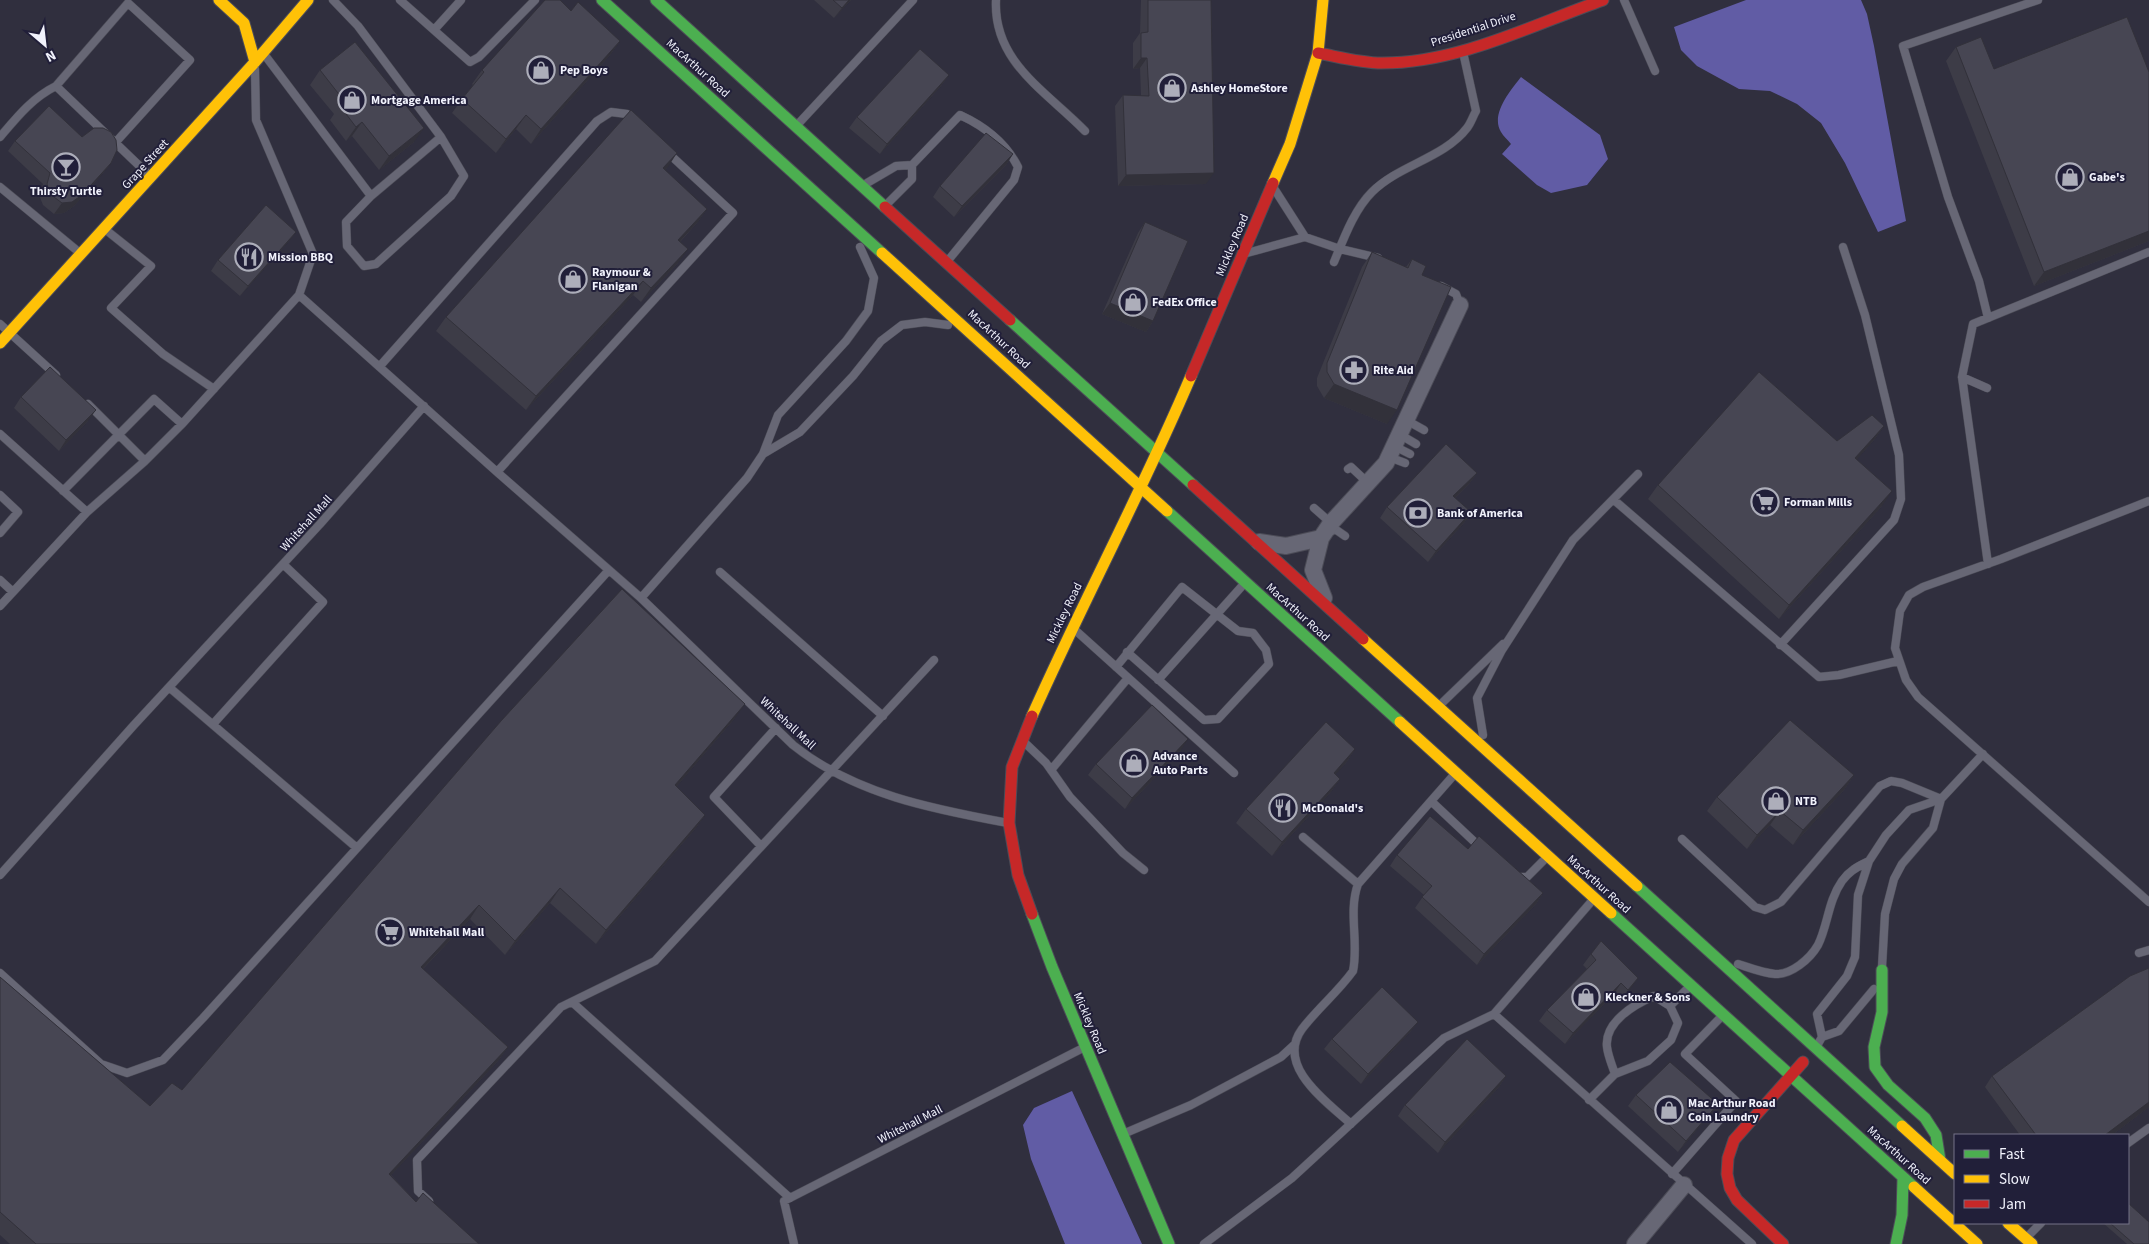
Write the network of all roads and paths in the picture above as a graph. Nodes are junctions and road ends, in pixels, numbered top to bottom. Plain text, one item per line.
1 (219, 0) edge
2 (308, 0) edge
3 (333, 0) edge
4 (400, 0) edge
5 (461, 0) edge
6 (535, 0) edge
7 (602, 0) edge
8 (656, 0) edge
9 (668, 0) edge
10 (913, 0) edge
11 (996, 0) edge
12 (1323, 0) edge
13 (1604, 0) edge
14 (1624, 0) edge
15 (2038, 0) edge
16 (677, 19) junction
17 (434, 30) junction
18 (1462, 50) junction
19 (263, 53) junction
20 (1318, 53) junction
21 (255, 62) junction
22 (1656, 71) dead end
23 (56, 86) junction
24 (796, 126) junction
25 (641, 127) edge
26 (1085, 131) dead end
27 (0, 137) edge
28 (441, 137) junction
29 (115, 143) junction
30 (662, 147) edge
31 (912, 165) junction
32 (151, 177) junction
33 (863, 186) junction
34 (1273, 186) junction
35 (0, 187) edge
36 (371, 196) junction
37 (886, 206) junction
38 (849, 222) junction
39 (105, 228) junction
40 (1305, 237) junction
41 (1843, 247) dead end
42 (1340, 249) junction
43 (2149, 252) edge
44 (82, 254) junction
45 (1243, 254) junction
46 (1386, 259) edge
47 (947, 262) junction
48 (1334, 262) dead end
49 (1430, 281) edge
50 (299, 294) junction
51 (1460, 306) joint
52 (1988, 318) junction
53 (0, 324) edge
54 (965, 327) junction
55 (10, 332) junction
56 (0, 343) edge
57 (380, 366) junction
58 (1962, 377) junction
59 (61, 380) edge
60 (1986, 388) dead end
61 (214, 389) junction
62 (83, 400) edge
63 (424, 406) junction
64 (182, 424) junction
65 (1424, 430) dead end
66 (0, 434) edge
67 (120, 434) junction
68 (1397, 439) junction
69 (1416, 444) dead end
70 (1158, 453) junction
71 (762, 454) junction
72 (1410, 454) dead end
73 (145, 461) junction
74 (1405, 463) dead end
75 (1348, 470) dead end
76 (497, 472) junction
77 (1638, 474) dead end
78 (1368, 483) junction
79 (1141, 488) junction
80 (63, 491) junction
81 (0, 495) edge
82 (1614, 500) junction
83 (2149, 501) edge
84 (1314, 508) dead end
85 (87, 512) junction
86 (1331, 523) junction
87 (0, 533) edge
88 (1346, 536) dead end
89 (1321, 538) junction
90 (1254, 541) junction
91 (283, 564) junction
92 (1988, 564) junction
93 (609, 570) junction
94 (720, 572) dead end
95 (0, 580) edge
96 (1245, 582) junction
97 (14, 592) junction
98 (642, 598) junction
99 (0, 606) edge
100 (1330, 610) junction
101 (1215, 615) junction
102 (1072, 627) junction
103 (1512, 636) junction
104 (1780, 645) junction
105 (1127, 652) junction
106 (934, 660) dead end
107 (1898, 661) junction
108 (1116, 667) junction
109 (1128, 678) junction
110 (1158, 680) junction
111 (170, 688) junction
112 (1438, 708) junction
113 (883, 716) junction
114 (214, 723) junction
115 (776, 728) junction
116 (1021, 740) junction
117 (1488, 754) junction
118 (1983, 754) junction
119 (833, 770) junction
120 (1051, 770) junction
121 (1234, 773) dead end
122 (1456, 773) junction
123 (1941, 799) junction
124 (1431, 801) junction
125 (1009, 823) junction
126 (1303, 837) edge
127 (1682, 839) dead end
128 (761, 846) junction
129 (357, 848) junction
130 (1487, 853) edge
131 (1548, 856) junction
132 (1869, 861) junction
133 (1144, 870) dead end
134 (1508, 873) edge
135 (0, 875) edge
136 (1358, 884) junction
137 (1594, 898) junction
138 (2149, 902) edge
139 (2149, 950) edge
140 (2139, 953) dead end
141 (1716, 958) junction
142 (1882, 970) junction
143 (0, 973) edge
144 (1690, 986) junction
145 (572, 1002) junction
146 (1670, 1006) junction
147 (1494, 1014) junction
148 (1724, 1015) junction
149 (1822, 1037) junction
150 (1294, 1045) junction
151 (1085, 1046) junction
152 (1816, 1047) junction
153 (1615, 1074) junction
154 (1791, 1076) junction
155 (1589, 1100) junction
156 (1351, 1124) junction
157 (2149, 1128) edge
158 (1122, 1134) junction
159 (2129, 1142) edge
160 (1940, 1161) junction
161 (1954, 1173) edge
162 (1904, 1178) junction
163 (1678, 1179) junction
164 (790, 1198) junction
165 (433, 1204) edge
166 (1954, 1224) edge
167 (1954, 1224) edge
168 (2009, 1224) edge
169 (2040, 1224) edge
170 (2029, 1241) edge
171 (794, 1244) edge
172 (1169, 1244) edge
173 (1204, 1244) edge
174 (1636, 1244) edge
175 (1752, 1244) edge
176 (1783, 1244) edge
177 (1896, 1244) edge
178 (1976, 1244) edge

1 - 21 main road
2 - 19 main road, Grape Street
3 - 28 lane
4 - 17 lane
5 - 17 lane
6 - 17 lane
7 - 38 main road, MacArthur Road
8 - 16 main road, MacArthur Road
9 - 16 main road
10 - 24 lane
11 - 26 lane
12 - 20 main road, Mickley Road
13 - 18 main road, Presidential Drive
14 - 22 lane
15 - 52 lane
16 - 24 main road, MacArthur Road
18 - 20 main road, Presidential Drive
18 - 42 lane
19 - 21 main road, Grape Street
19 - 36 lane
20 - 34 main road, Mickley Road
21 - 32 main road, Grape Street
21 - 50 lane
23 - 27 lane
23 - 29 lane
23 - 29 lane
24 - 33 main road, MacArthur Road
25 - 57 lane
28 - 36 lane
28 - 36 lane
29 - 32 lane
30 - 76 lane
31 - 33 lane
31 - 37 lane
31 - 47 lane
32 - 39 main road, Grape Street
33 - 37 main road, MacArthur Road
34 - 40 lane
34 - 45 main road, Mickley Road
35 - 44 lane
37 - 47 main road, MacArthur Road
38 - 54 main road, MacArthur Road
38 - 71 lane
39 - 44 main road, Grape Street
39 - 61 lane
40 - 42 lane
40 - 45 lane
41 - 104 lane
42 - 46 lane
42 - 48 lane
43 - 52 lane
44 - 55 main road, Grape Street
45 - 70 main road, Mickley Road
47 - 70 main road, MacArthur Road
49 - 51 lane
50 - 57 lane, Whitehall Mall
50 - 61 lane
51 - 68 street
52 - 58 lane
53 - 55 lane
54 - 71 lane
54 - 79 main road, MacArthur Road
55 - 56 main road, Grape Street
55 - 59 lane
57 - 63 lane, Whitehall Mall
58 - 60 lane
58 - 92 lane
61 - 64 lane
62 - 67 lane
63 - 76 lane, Whitehall Mall
63 - 91 lane, Whitehall Mall
64 - 67 lane
64 - 73 lane
65 - 68 lane
66 - 80 lane
67 - 73 lane
67 - 80 lane
68 - 69 lane
68 - 72 lane
68 - 74 lane
68 - 78 street
70 - 79 main road, Mickley Road
70 - 90 main road, MacArthur Road
71 - 98 lane
73 - 85 lane
75 - 78 lane
76 - 93 lane, Whitehall Mall
77 - 82 lane
78 - 86 street
79 - 96 main road, MacArthur Road
79 - 102 main road, Mickley Road
80 - 85 lane
81 - 87 lane
82 - 103 lane
82 - 104 lane
83 - 92 lane
84 - 86 lane
85 - 97 lane
86 - 89 street
88 - 89 lane
89 - 90 street
89 - 100 street
90 - 100 main road, MacArthur Road
91 - 111 lane, Whitehall Mall
91 - 114 lane
92 - 107 lane
93 - 98 lane, Whitehall Mall
93 - 129 lane
94 - 113 lane
95 - 97 lane
96 - 101 lane
96 - 122 main road, MacArthur Road
97 - 99 lane
98 - 115 lane, Whitehall Mall
100 - 112 main road, MacArthur Road
101 - 105 lane
101 - 110 lane
101 - 110 lane
102 - 108 lane
102 - 116 main road, Mickley Road
103 - 112 lane
103 - 117 lane
104 - 107 lane
105 - 108 lane
105 - 110 lane
106 - 113 lane
107 - 118 lane
108 - 109 lane
109 - 120 lane
109 - 121 lane
111 - 114 lane
111 - 135 lane, Whitehall Mall
112 - 117 main road, MacArthur Road
113 - 119 lane
114 - 129 lane
115 - 119 lane, Whitehall Mall
115 - 128 lane
116 - 120 lane
116 - 125 main road, Mickley Road
117 - 141 main road, MacArthur Road
118 - 123 lane
118 - 138 lane
119 - 125 lane, Whitehall Mall
119 - 128 lane
120 - 133 lane
122 - 124 lane
122 - 131 main road, MacArthur Road
123 - 127 lane
123 - 132 lane
123 - 142 lane
124 - 130 lane
124 - 136 lane
125 - 151 main road, Mickley Road
126 - 136 lane
128 - 145 lane
129 - 143 lane
131 - 134 lane
131 - 137 main road, MacArthur Road
132 - 141 lane
132 - 149 lane
136 - 150 lane
137 - 144 main road, MacArthur Road
137 - 147 lane
139 - 140 lane
141 - 152 main road, MacArthur Road
142 - 149 lane
142 - 160 main road
144 - 146 lane
144 - 148 main road, MacArthur Road
145 - 164 lane
145 - 165 lane
146 - 153 lane
146 - 153 lane
147 - 155 lane
147 - 156 lane
148 - 154 main road, MacArthur Road
148 - 163 lane
149 - 152 lane
150 - 156 lane
150 - 158 lane
151 - 158 main road, Mickley Road
151 - 164 lane, Whitehall Mall
152 - 154 main road
152 - 160 main road, MacArthur Road
153 - 155 lane
154 - 162 main road, MacArthur Road
154 - 176 main road
155 - 163 lane
156 - 173 lane
157 - 159 lane
158 - 172 main road, Mickley Road
160 - 161 main road, MacArthur Road
162 - 166 main road, MacArthur Road
162 - 177 main road
163 - 174 street
163 - 175 lane
164 - 171 lane
167 - 178 main road, MacArthur Road
168 - 170 main road
169 - 170 lane

